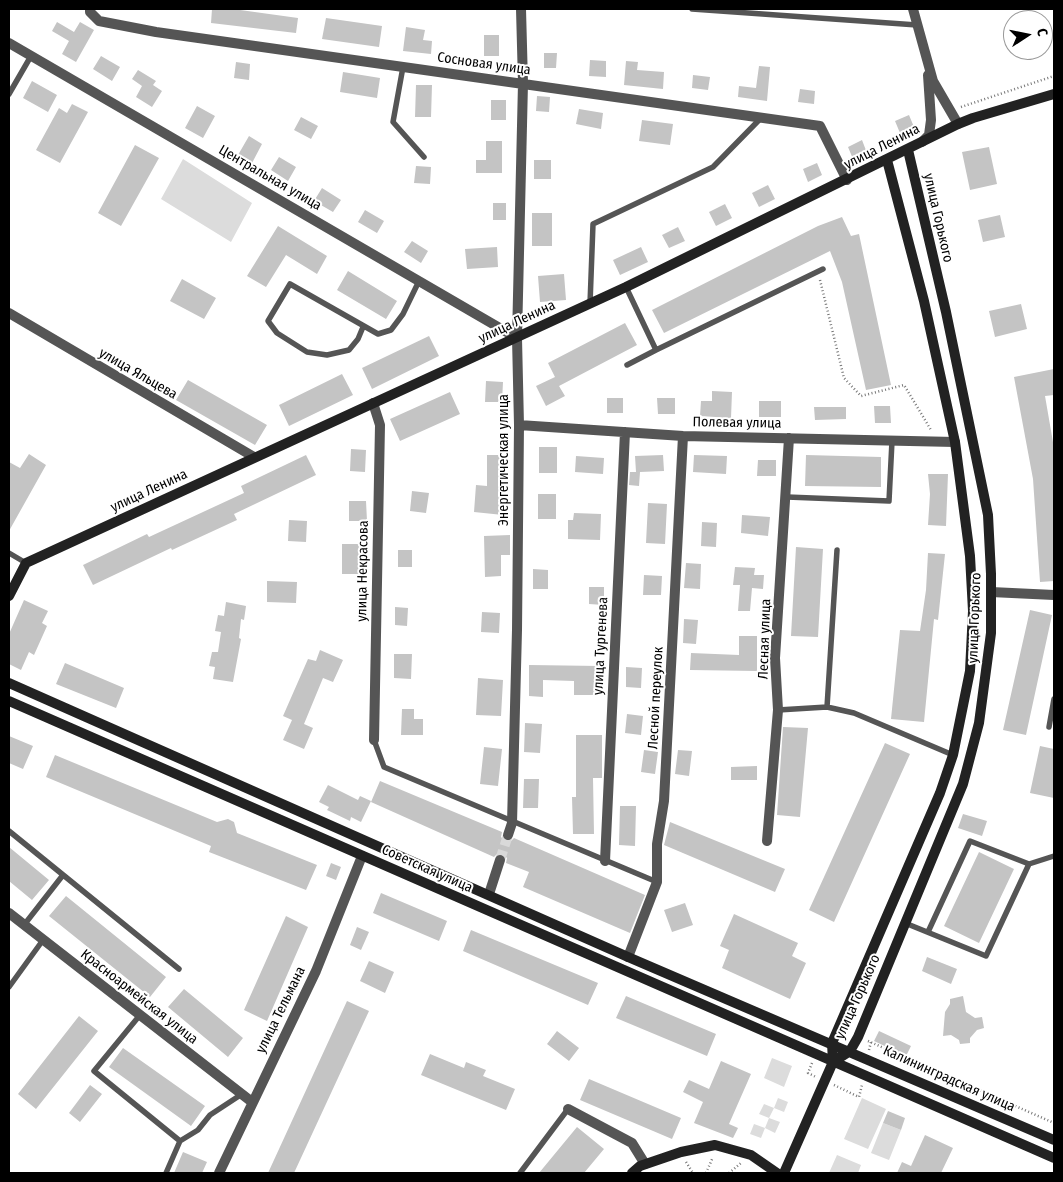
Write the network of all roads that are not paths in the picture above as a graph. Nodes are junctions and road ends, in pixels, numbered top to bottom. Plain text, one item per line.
1 (90, 9) edge
2 (521, 9) edge
3 (692, 9) edge
4 (913, 9) edge
5 (917, 26) junction
6 (9, 43) edge
7 (31, 56) junction
8 (926, 56) junction
9 (403, 67) junction
10 (523, 83) junction
11 (9, 94) edge
12 (1054, 94) edge
13 (762, 117) junction
14 (958, 124) junction
15 (921, 143) junction
16 (908, 150) junction
17 (424, 157) dead end
18 (886, 160) junction
19 (847, 180) junction
20 (820, 271) road end
21 (419, 281) junction
22 (626, 287) junction
23 (590, 304) junction
24 (9, 313) edge
25 (363, 327) junction
26 (517, 338) junction
27 (656, 350) junction
28 (627, 365) dead end
29 (373, 403) junction
30 (519, 425) junction
31 (625, 432) junction
32 (683, 436) junction
33 (789, 438) junction
34 (892, 441) junction
35 (974, 441) junction
36 (955, 442) junction
37 (254, 457) junction
38 (787, 498) junction
39 (837, 550) dead end
40 (9, 554) edge
41 (26, 563) junction
42 (972, 591) junction
43 (991, 592) junction
44 (1054, 595) edge
45 (9, 596) edge
46 (9, 684) edge
47 (1054, 699) edge
48 (9, 702) edge
49 (827, 707) junction
50 (778, 710) junction
51 (1049, 727) dead end
52 (374, 740) joint
53 (953, 755) junction
54 (929, 819) junction
55 (512, 823) junction
56 (946, 826) junction
57 (9, 831) edge
58 (508, 835) tunnel mouth
59 (767, 841) dead end
60 (362, 856) junction
61 (1054, 856) edge
62 (500, 860) tunnel mouth
63 (605, 861) junction
64 (1028, 864) junction
65 (63, 875) junction
66 (657, 882) junction
67 (489, 894) junction
68 (9, 913) edge
69 (905, 923) junction
70 (24, 925) junction
71 (928, 932) junction
72 (43, 940) junction
73 (628, 956) junction
74 (179, 969) dead end
75 (9, 987) edge
76 (140, 1015) junction
77 (832, 1043) junction
78 (850, 1051) junction
79 (833, 1062) junction
80 (242, 1094) junction
81 (252, 1102) junction
82 (568, 1109) joint
83 (1054, 1140) edge
84 (180, 1142) junction
85 (1054, 1158) edge
86 (645, 1164) junction
87 (166, 1173) edge
88 (219, 1173) edge
89 (520, 1173) edge
90 (632, 1173) edge
91 (777, 1173) edge
92 (784, 1173) edge

1 - 9 street, Сосновая улица
2 - 10 street, Энергетическая улица
3 - 5 lane
4 - 5 street
5 - 8 street
6 - 7 street, Центральная улица
7 - 11 lane
7 - 21 street, Центральная улица
8 - 14 street
8 - 15 street
9 - 10 street, Сосновая улица
9 - 17 lane
10 - 13 street, Сосновая улица
10 - 26 street, Энергетическая улица
12 - 14 street, улица Ленина
13 - 19 street, Сосновая улица
13 - 23 lane
14 - 15 street, улица Ленина
15 - 16 street, улица Ленина
16 - 18 street, улица Ленина
16 - 35 street, улица Горького
18 - 19 street, улица Ленина
18 - 36 street, улица Горького
19 - 22 street, улица Ленина
20 - 27 lane
21 - 25 lane
21 - 26 street, Центральная улица
22 - 23 street, улица Ленина
22 - 27 lane
23 - 26 street, улица Ленина
24 - 37 street, улица Яльцева
25 - 25 lane
26 - 29 street, улица Ленина
26 - 30 street, Энергетическая улица
27 - 28 lane
29 - 37 street, улица Ленина
29 - 52 street, улица Некрасова
30 - 31 street, Полевая улица
30 - 55 street, Энергетическая улица
31 - 32 street, Полевая улица
31 - 63 street, улица Тургенева
32 - 33 street, Полевая улица
32 - 66 street, Лесной переулок
33 - 34 street, Полевая улица
33 - 38 street, Лесная улица
34 - 36 street, Полевая улица
34 - 38 lane
35 - 36 street
35 - 43 street, улица Горького
36 - 42 street, улица Горького
37 - 41 street, улица Ленина
38 - 50 street, Лесная улица
39 - 49 lane
40 - 41 lane
41 - 45 street
42 - 43 street
42 - 53 street, улица Горького
43 - 44 street
43 - 56 street, улица Горького
46 - 67 street, Советская улица
47 - 51 lane
48 - 60 street, Советская улица
49 - 50 lane
49 - 53 lane
50 - 59 street, Лесная улица
52 - 55 lane
53 - 54 street, улица Горького
54 - 56 street
54 - 77 street, улица Горького
55 - 58 street, Энергетическая улица
55 - 63 lane
56 - 69 street, улица Горького
57 - 65 lane
60 - 79 street, Советская улица
60 - 81 street, улица Тельмана
61 - 64 lane
62 - 67 street
63 - 66 lane
64 - 71 lane
64 - 71 lane
65 - 70 lane
65 - 74 lane
66 - 73 street, Лесной переулок
67 - 73 street, Советская улица
68 - 70 street, Красноармейская улица
69 - 71 lane
69 - 78 street, улица Горького
70 - 72 street, Красноармейская улица
72 - 75 lane
72 - 76 street, Красноармейская улица
73 - 77 street, Советская улица
76 - 80 street, Красноармейская улица
76 - 84 lane
77 - 78 street, Калининградская улица
77 - 79 street, улица Горького
78 - 79 street, улица Горького
78 - 83 street, Калининградская улица
79 - 85 street
79 - 92 street, улица Горького
80 - 81 street, Красноармейская улица
80 - 84 lane
81 - 88 street, улица Тельмана
82 - 86 street
82 - 89 lane
84 - 87 lane
86 - 90 street
86 - 91 street

